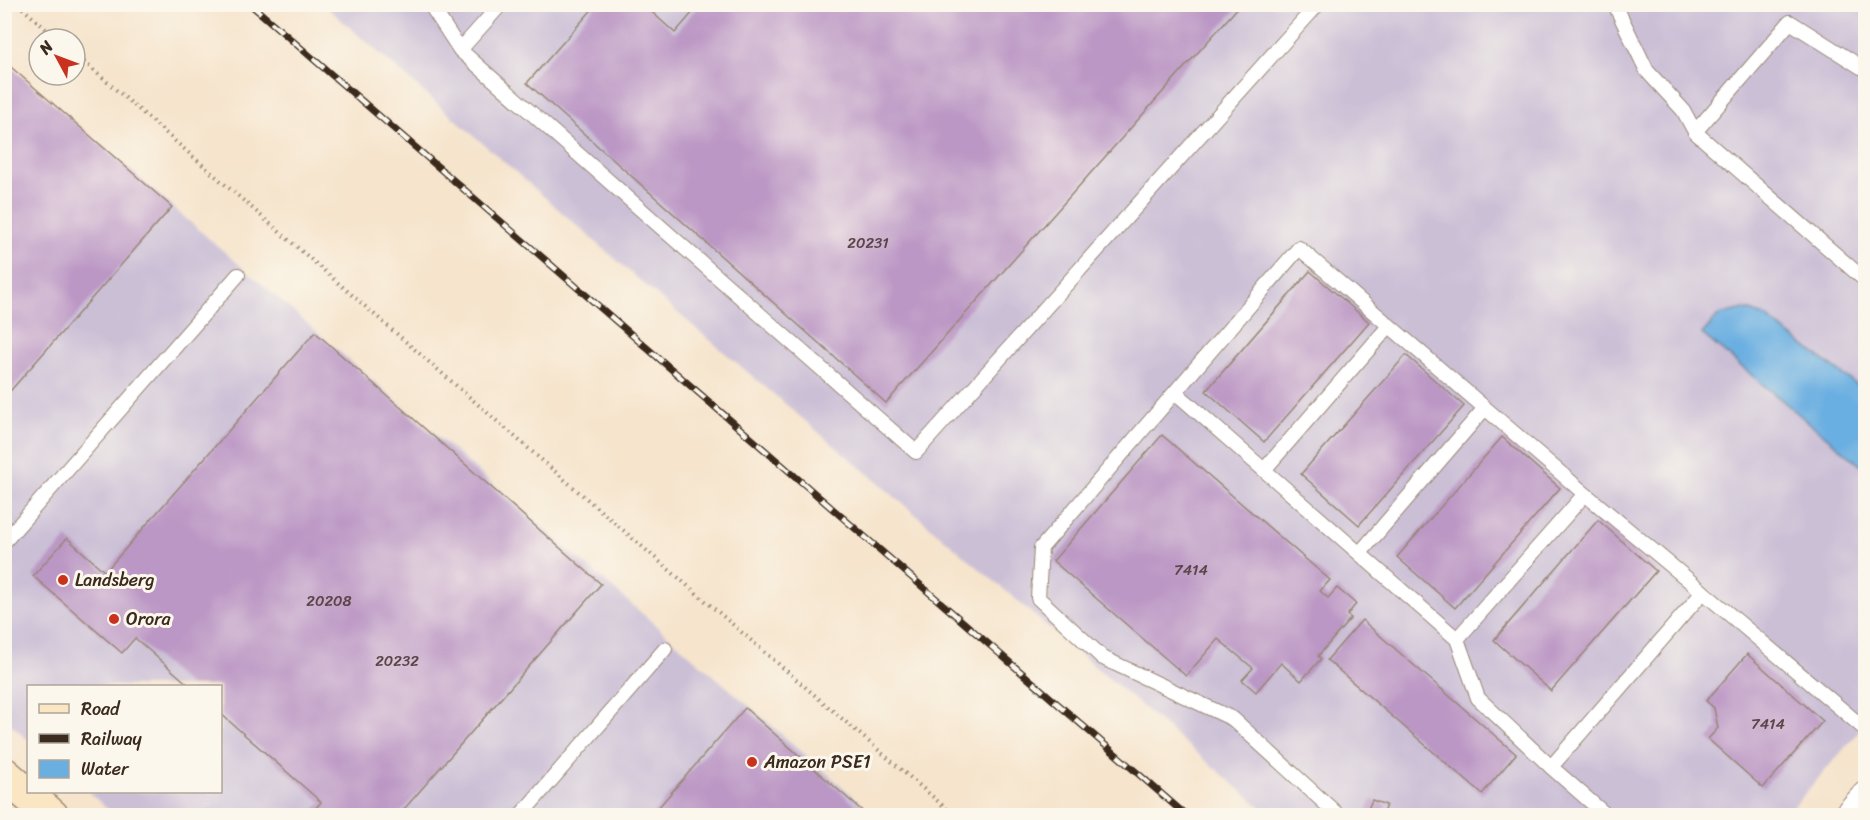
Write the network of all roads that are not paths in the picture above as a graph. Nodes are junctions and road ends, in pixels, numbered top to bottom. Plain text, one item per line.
1 (430, 4) edge
2 (501, 4) edge
3 (1318, 4) edge
4 (1617, 4) edge
5 (460, 50) junction
6 (1864, 67) edge
7 (1695, 132) junction
8 (238, 275) dead end
9 (1866, 281) edge
10 (1389, 326) junction
11 (1175, 392) junction
12 (1485, 408) junction
13 (1264, 470) junction
14 (1585, 494) junction
15 (4, 542) edge
16 (1360, 553) junction
17 (1703, 592) junction
18 (1457, 639) junction
19 (665, 649) dead end
20 (1866, 730) edge
21 (1551, 767) junction
22 (4, 774) edge
23 (1866, 794) edge
24 (52, 816) edge
25 (520, 816) edge
26 (1339, 816) edge
27 (1607, 816) edge
28 (1846, 816) edge

1 - 5 lane
2 - 5 lane
3 - 5 lane
4 - 7 lane
6 - 7 lane
7 - 9 lane
8 - 15 lane
10 - 11 lane
10 - 12 lane
10 - 13 lane
11 - 13 lane
11 - 26 lane
12 - 14 lane
12 - 16 lane
13 - 16 lane
14 - 17 lane
14 - 18 lane
16 - 18 lane
17 - 20 lane
17 - 21 lane
18 - 21 lane
19 - 25 lane
21 - 27 lane
22 - 24 street
23 - 28 street

